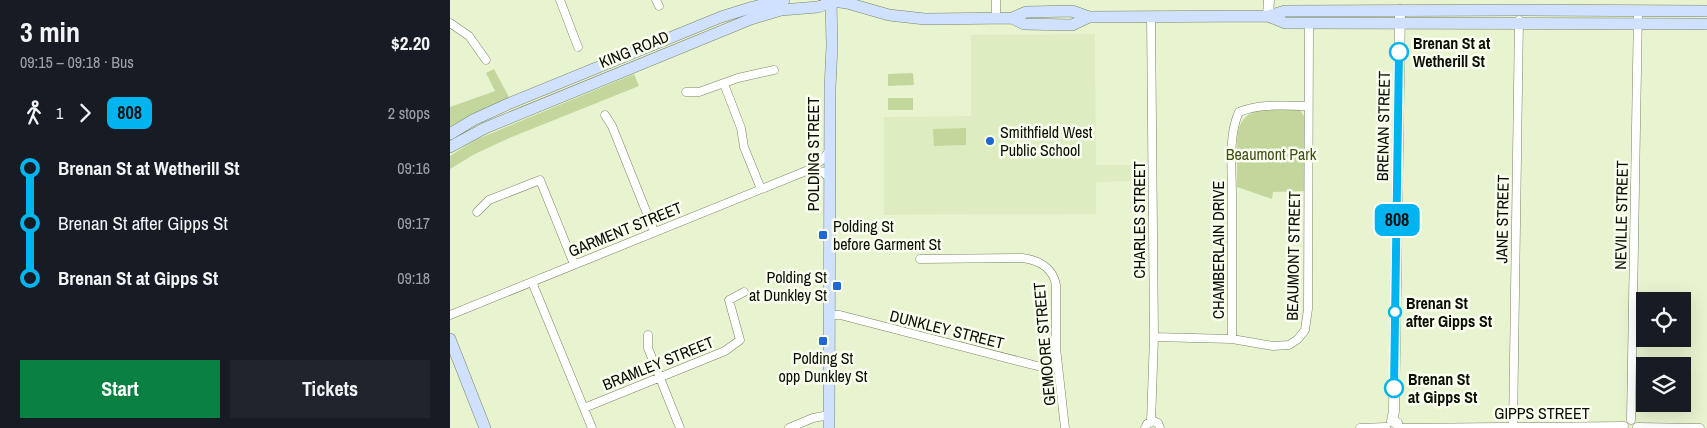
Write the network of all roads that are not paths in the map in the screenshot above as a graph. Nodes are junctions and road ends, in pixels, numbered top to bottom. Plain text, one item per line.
1 (560, 0) edge
2 (784, 0) edge
3 (996, 0) edge
4 (1269, 0) edge
5 (829, 1) edge
6 (1400, 10) junction
7 (1520, 10) junction
8 (1638, 10) junction
9 (1707, 11) edge
10 (1268, 16) junction
11 (1151, 17) junction
12 (996, 18) junction
13 (450, 23) edge
14 (1309, 23) junction
15 (1400, 23) junction
16 (1519, 23) junction
17 (1638, 23) junction
18 (1707, 24) edge
19 (578, 47) dead end
20 (486, 60) dead end
21 (774, 70) dead end
22 (724, 84) junction
23 (686, 92) dead end
24 (1308, 106) junction
25 (605, 115) dead end
26 (450, 134) edge
27 (450, 147) edge
28 (830, 150) junction
29 (811, 169) junction
30 (830, 180) junction
31 (761, 190) junction
32 (477, 212) dead end
33 (654, 231) junction
34 (920, 259) dead end
35 (574, 264) junction
36 (532, 282) junction
37 (744, 292) dead end
38 (450, 315) edge
39 (829, 315) junction
40 (648, 335) dead end
41 (1154, 337) junction
42 (450, 339) edge
43 (1232, 339) junction
44 (1058, 368) junction
45 (660, 378) junction
46 (584, 408) junction
47 (829, 415) junction
48 (1631, 420) junction
49 (1151, 422) junction
50 (1393, 426) edge
51 (1624, 427) edge
52 (485, 428) edge
53 (592, 428) edge
54 (680, 428) edge
55 (790, 428) edge
56 (830, 428) edge
57 (1065, 428) edge
58 (1145, 428) edge
59 (1160, 428) edge
60 (1360, 428) edge
61 (1513, 428) edge
62 (1637, 428) edge
63 (1700, 428) edge

1 - 19 street
2 - 26 main road, KING ROAD
3 - 12 street
4 - 10 street
5 - 12 main road
5 - 27 main road, KING ROAD
5 - 28 main road, POLDING STREET
6 - 7 main road
6 - 10 main road
6 - 15 street, BRENAN STREET
7 - 8 main road
7 - 16 street, JANE STREET
8 - 9 main road
8 - 17 street, NEVILLE STREET
10 - 11 main road
10 - 14 main road
11 - 12 main road
11 - 41 street, CHARLES STREET
13 - 20 street
14 - 15 main road
14 - 24 street, BEAUMONT STREET
15 - 16 main road
15 - 50 street, BRENAN STREET
16 - 17 main road
16 - 61 street, JANE STREET
17 - 18 main road
17 - 48 street, NEVILLE STREET
21 - 22 street
22 - 23 street
22 - 31 street
24 - 43 street, CHAMBERLAIN DRIVE
24 - 43 street, BEAUMONT STREET
25 - 33 street
28 - 29 street, GARMENT STREET
28 - 30 main road, POLDING STREET
29 - 30 street
29 - 31 street, GARMENT STREET
30 - 39 main road, POLDING STREET
31 - 33 street, GARMENT STREET
32 - 35 street
33 - 35 street, GARMENT STREET
34 - 44 street, GEMOORE STREET
35 - 36 street, GARMENT STREET
36 - 38 street, GARMENT STREET
36 - 46 street
37 - 45 street, BRAMLEY STREET
39 - 44 street, DUNKLEY STREET
39 - 47 main road, POLDING STREET
40 - 45 street
41 - 43 street, BEAUMONT STREET
41 - 49 street, CHARLES STREET
42 - 52 main road
44 - 57 street, GEMOORE STREET
45 - 46 street, BRAMLEY STREET
45 - 54 street
46 - 53 street
47 - 55 street
47 - 56 main road, POLDING STREET
48 - 51 street
48 - 62 street
49 - 58 street
49 - 59 street
50 - 60 street, GIPPS STREET
50 - 61 street, GIPPS STREET
51 - 61 street, GIPPS STREET
62 - 63 street

